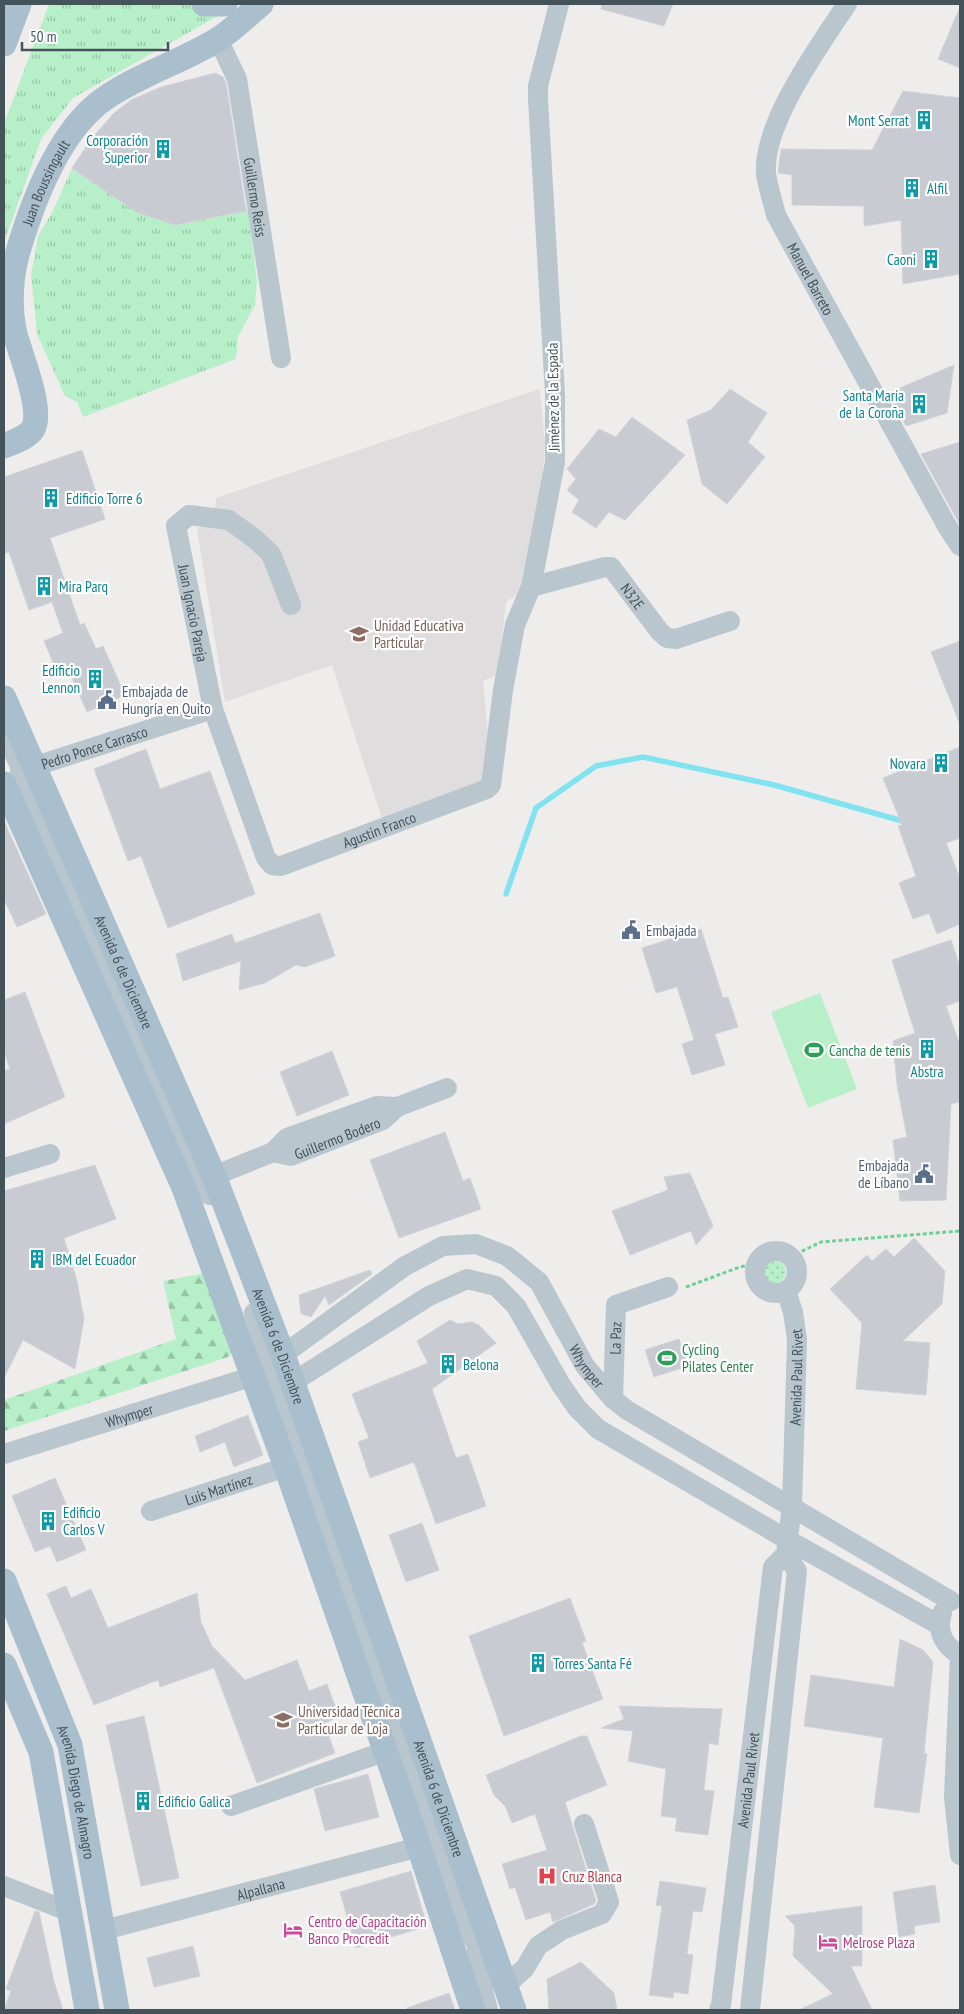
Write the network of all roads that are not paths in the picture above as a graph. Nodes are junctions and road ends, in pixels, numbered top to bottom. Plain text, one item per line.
1 (19, 4) edge
2 (204, 4) edge
3 (225, 4) edge
4 (261, 4) edge
5 (559, 4) edge
6 (848, 4) edge
7 (5, 36) edge
8 (218, 39) junction
9 (281, 358) dead end
10 (4, 446) edge
11 (960, 546) edge
12 (531, 587) junction
13 (291, 605) dead end
14 (730, 622) dead end
15 (4, 698) edge
16 (213, 708) junction
17 (4, 730) edge
18 (15, 775) edge
19 (491, 785) joint
20 (266, 858) joint
21 (446, 1088) dead end
22 (50, 1154) dead end
23 (4, 1168) edge
24 (214, 1176) junction
25 (668, 1287) road end
26 (786, 1291) junction
27 (276, 1371) junction
28 (613, 1399) junction
29 (4, 1454) edge
30 (286, 1467) junction
31 (792, 1506) junction
32 (151, 1511) dead end
33 (787, 1547) junction
34 (4, 1581) edge
35 (956, 1598) edge
36 (939, 1625) junction
37 (960, 1655) edge
38 (4, 1665) edge
39 (386, 1751) junction
40 (231, 1806) dead end
41 (584, 1824) dead end
42 (419, 1847) junction
43 (960, 1855) edge
44 (4, 1886) edge
45 (70, 1912) junction
46 (468, 1928) junction
47 (104, 1930) junction
48 (505, 1998) edge
49 (725, 2008) edge
50 (87, 2010) edge
51 (117, 2010) edge
52 (472, 2010) edge
53 (488, 2010) edge
54 (514, 2010) edge
55 (750, 2010) edge

1 - 7 main road
2 - 3 main road
4 - 8 main road, Juan Boussingault
5 - 12 street, Jiménez de la Espada
6 - 11 street, Manuel Barreto
8 - 9 street, Guillermo Reiss
8 - 10 main road, Juan Boussingault
12 - 14 street, N32E
12 - 19 street, Jiménez de la Espada
13 - 16 street, Juan Ignacio Pareja
15 - 18 main road, Avenida 6 de Diciembre
16 - 18 street, Pedro Ponce Carrasco
16 - 20 street, Juan Ignacio Pareja
17 - 18 street
18 - 24 main road, Avenida 6 de Diciembre
18 - 27 main road, Avenida 6 de Diciembre
19 - 20 street, Agustin Franco
21 - 24 street, Guillermo Bodero
22 - 23 street
24 - 27 main road, Avenida 6 de Diciembre
25 - 28 street, La Paz
26 - 26 street
26 - 31 street, Avenida Paul Rivet
27 - 28 street, Whymper
27 - 29 street, Whymper
27 - 30 main road, Avenida 6 de Diciembre
27 - 33 street, Whymper
27 - 46 street
27 - 48 main road, Avenida 6 de Diciembre
28 - 31 street, Whymper
30 - 32 street, Luis Martínez
30 - 39 main road, Avenida 6 de Diciembre
31 - 33 street, Avenida Paul Rivet
31 - 35 street, Whymper
33 - 36 street, Whymper
33 - 49 street, Avenida Paul Rivet
33 - 55 street, Avenida Paul Rivet
34 - 47 main road, Avenida Diego de Almagro
35 - 36 street
36 - 37 street
37 - 43 street
38 - 45 main road, Avenida Diego de Almagro
39 - 40 street
39 - 42 main road, Avenida 6 de Diciembre
41 - 48 street
42 - 47 street, Alpallana
42 - 52 main road, Avenida 6 de Diciembre
44 - 45 street
45 - 50 main road, Avenida Diego de Almagro
46 - 48 street
46 - 53 street
47 - 51 main road, Avenida Diego de Almagro
48 - 54 main road, Avenida 6 de Diciembre

